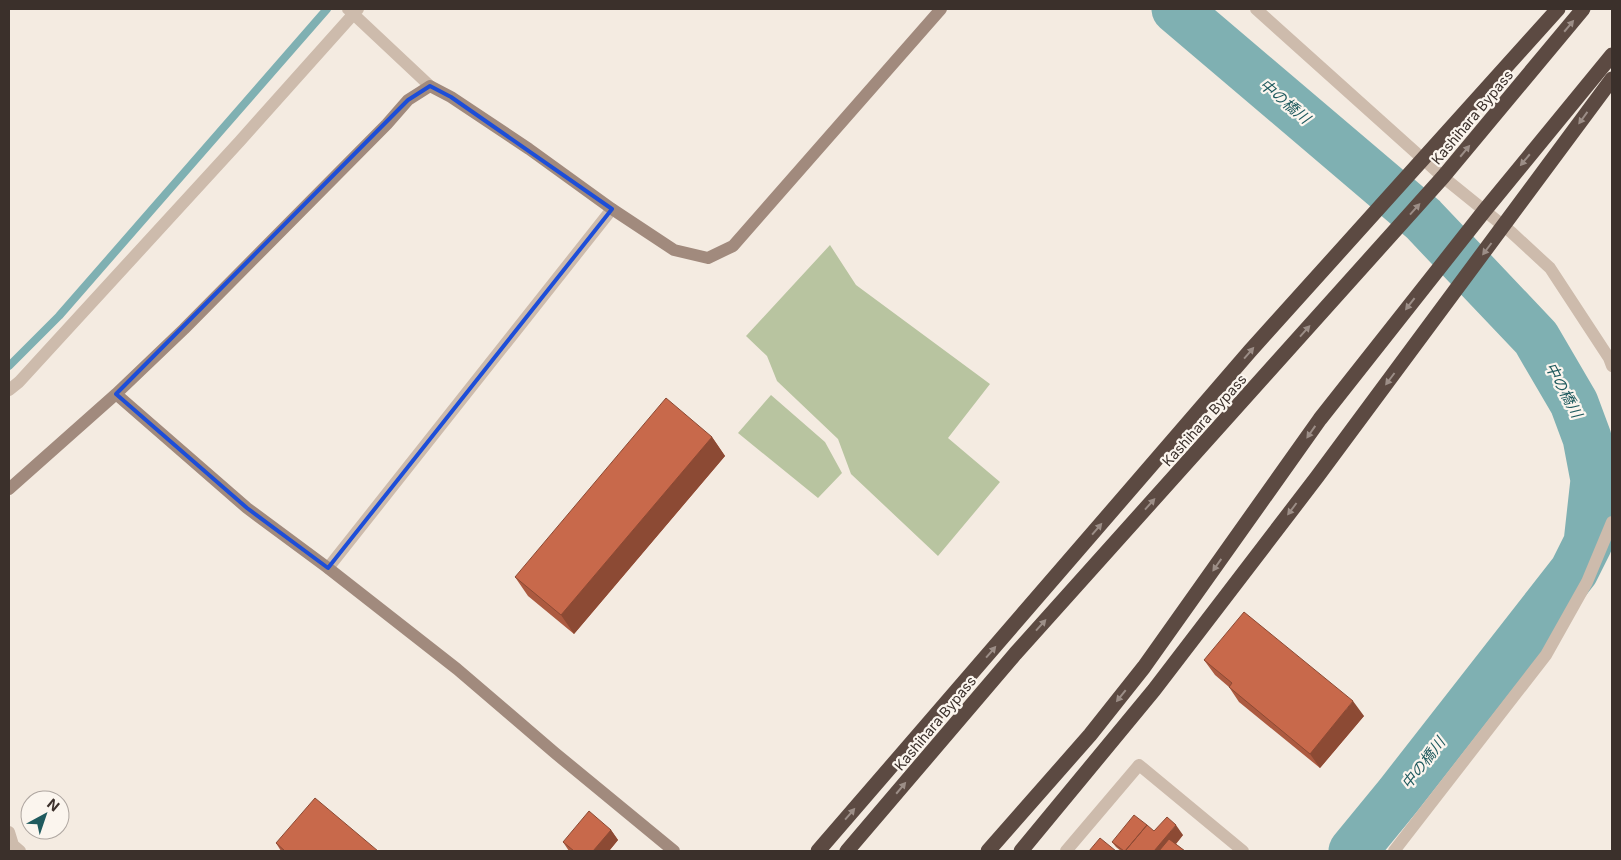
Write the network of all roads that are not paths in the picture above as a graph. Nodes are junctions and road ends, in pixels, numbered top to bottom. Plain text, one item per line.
1 (941, 9) edge
2 (1256, 9) edge
3 (1558, 9) edge
4 (1583, 9) edge
5 (353, 11) edge
6 (1612, 55) edge
7 (1612, 79) edge
8 (430, 86) junction
9 (1438, 182) junction
10 (612, 209) junction
11 (1485, 210) junction
12 (1612, 366) edge
13 (9, 390) edge
14 (116, 394) junction
15 (9, 489) edge
16 (1612, 522) edge
17 (328, 568) junction
18 (9, 832) edge
19 (20, 851) edge
20 (674, 851) edge
21 (818, 851) edge
22 (847, 851) edge
23 (988, 851) edge
24 (1021, 851) edge
25 (1066, 851) edge
26 (1243, 851) edge
27 (1394, 851) edge

1 - 10 street
2 - 9 street
21 -> 3 highway, bridge
9 -> 4 highway, Kashihara Bypass
5 - 8 street
5 - 13 street
6 -> 11 highway
7 -> 24 highway, bridge
8 - 10 street
8 - 14 street
9 - 11 street
22 -> 9 highway, Kashihara Bypass
10 - 17 street
11 - 12 street
11 -> 23 highway
14 - 15 street
14 - 17 street
16 - 27 street
17 - 20 street
18 - 19 street
25 - 26 street

